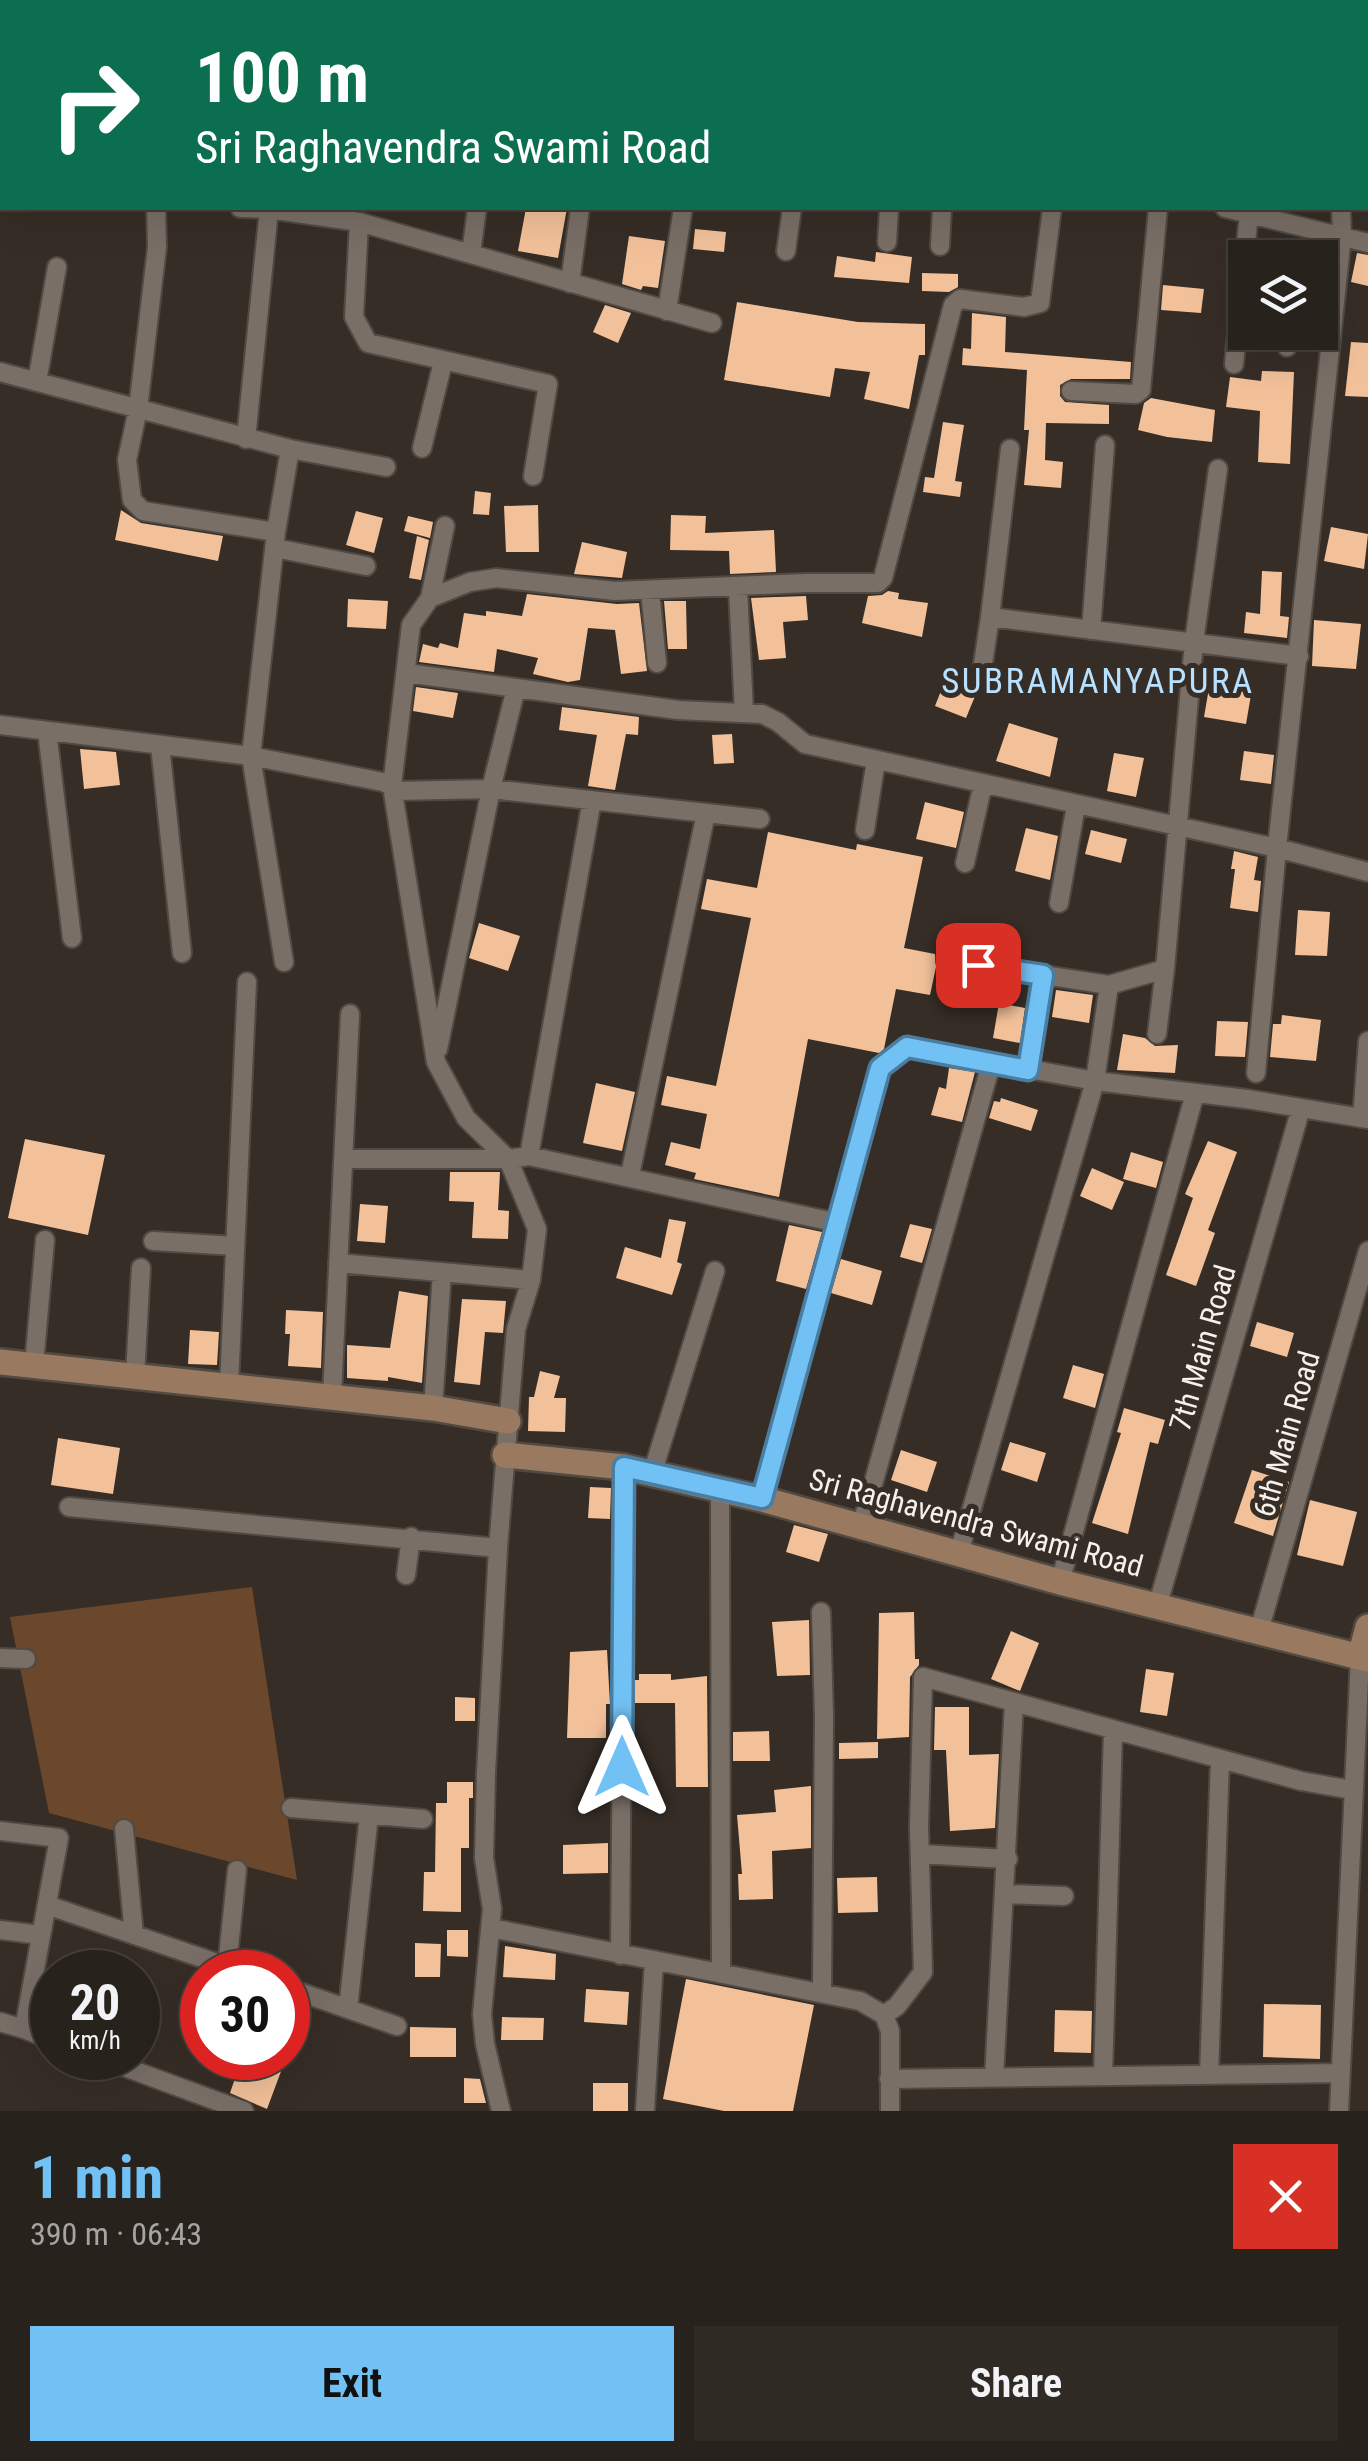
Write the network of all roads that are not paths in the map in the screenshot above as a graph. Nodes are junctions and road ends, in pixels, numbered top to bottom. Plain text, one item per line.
1 (156, 210) edge
2 (269, 210) edge
3 (276, 210) edge
4 (477, 210) edge
5 (580, 210) edge
6 (683, 210) edge
7 (792, 210) edge
8 (889, 210) edge
9 (942, 210) edge
10 (1052, 210) edge
11 (1158, 210) edge
12 (1235, 210) edge
13 (1341, 210) edge
14 (1249, 213) junction
15 (359, 222) junction
16 (1342, 236) junction
17 (886, 242) dead end
18 (1368, 242) edge
19 (940, 246) dead end
20 (786, 251) dead end
21 (472, 254) junction
22 (1338, 258) edge
23 (57, 267) dead end
24 (570, 282) junction
25 (667, 311) junction
26 (712, 324) dead end
27 (1324, 350) edge
28 (443, 362) junction
29 (1234, 364) dead end
30 (0, 372) edge
31 (37, 382) junction
32 (1071, 391) dead end
33 (138, 409) junction
34 (246, 439) junction
35 (1105, 445) dead end
36 (422, 448) dead end
37 (290, 449) junction
38 (1010, 450) dead end
39 (386, 467) dead end
40 (1218, 468) dead end
41 (533, 476) dead end
42 (445, 526) dead end
43 (275, 540) junction
44 (366, 566) dead end
45 (738, 588) junction
46 (650, 590) junction
47 (430, 598) junction
48 (990, 617) junction
49 (1091, 630) junction
50 (1194, 642) junction
51 (1299, 656) junction
52 (657, 663) dead end
53 (406, 673) junction
54 (981, 677) dead end
55 (516, 688) junction
56 (744, 712) junction
57 (0, 725) edge
58 (47, 731) junction
59 (160, 745) junction
60 (251, 756) junction
61 (876, 760) junction
62 (983, 784) junction
63 (394, 789) junction
64 (491, 789) junction
65 (592, 800) junction
66 (1076, 806) junction
67 (706, 813) junction
68 (760, 819) dead end
69 (1179, 828) junction
70 (864, 830) dead end
71 (1277, 848) junction
72 (965, 864) dead end
73 (1368, 872) edge
74 (1059, 904) dead end
75 (72, 938) dead end
76 (182, 952) dead end
77 (946, 960) dead end
78 (284, 962) dead end
79 (1165, 969) junction
80 (1043, 975) junction
81 (247, 982) dead end
82 (1109, 985) junction
83 (350, 1014) dead end
84 (1157, 1034) dead end
85 (1368, 1041) edge
86 (436, 1062) junction
87 (990, 1064) junction
88 (1028, 1070) junction
89 (1256, 1072) dead end
90 (1094, 1081) junction
91 (1195, 1093) junction
92 (1301, 1108) junction
93 (1365, 1118) edge
94 (529, 1156) junction
95 (344, 1159) junction
96 (508, 1159) junction
97 (630, 1175) junction
98 (838, 1223) junction
99 (45, 1240) dead end
100 (153, 1241) dead end
101 (235, 1246) junction
102 (1368, 1251) edge
103 (338, 1263) junction
104 (141, 1268) dead end
105 (715, 1271) dead end
106 (442, 1272) junction
107 (531, 1280) junction
108 (0, 1362) edge
109 (34, 1366) junction
110 (135, 1376) junction
111 (228, 1386) junction
112 (332, 1396) junction
113 (434, 1408) junction
114 (508, 1421) junction
115 (505, 1455) junction
116 (624, 1467) junction
117 (652, 1474) junction
118 (720, 1489) junction
119 (762, 1498) junction
120 (68, 1507) dead end
121 (861, 1527) junction
122 (411, 1537) junction
123 (498, 1548) junction
124 (959, 1553) junction
125 (406, 1576) dead end
126 (1060, 1582) junction
127 (1158, 1604) junction
128 (821, 1612) dead end
129 (1368, 1628) edge
130 (1259, 1631) junction
131 (0, 1658) edge
132 (1364, 1658) edge
133 (26, 1659) dead end
134 (1014, 1702) junction
135 (1113, 1730) junction
136 (1220, 1758) junction
137 (1352, 1790) junction
138 (291, 1808) dead end
139 (369, 1815) junction
140 (423, 1818) dead end
141 (124, 1829) dead end
142 (0, 1831) edge
143 (920, 1854) junction
144 (1008, 1860) junction
145 (237, 1870) dead end
146 (1005, 1894) junction
147 (1064, 1896) dead end
148 (47, 1905) junction
149 (491, 1928) junction
150 (0, 1930) edge
151 (41, 1935) junction
152 (134, 1935) junction
153 (235, 1950) edge
154 (180, 1951) edge
155 (620, 1954) junction
156 (654, 1960) junction
157 (721, 1972) junction
158 (822, 1992) junction
159 (310, 1995) edge
160 (348, 2008) junction
161 (884, 2015) junction
162 (0, 2022) edge
163 (397, 2026) dead end
164 (24, 2029) junction
165 (30, 2031) edge
166 (1338, 2073) junction
167 (1209, 2075) junction
168 (1103, 2076) junction
169 (994, 2078) junction
170 (888, 2079) junction
171 (160, 2080) edge
172 (244, 2111) edge
173 (501, 2111) edge
174 (645, 2111) edge
175 (890, 2111) edge
176 (1339, 2111) edge

1 - 33 street
2 - 34 street
3 - 15 street
4 - 21 street
5 - 24 street
6 - 25 street
7 - 20 street
8 - 17 street
9 - 19 street
10 - 45 street
11 - 32 street
12 - 14 street
13 - 16 street
14 - 16 street
14 - 29 street
15 - 21 street
15 - 28 street
16 - 18 street
16 - 22 street
21 - 24 street
23 - 31 street
24 - 25 street
25 - 26 street
27 - 51 street
28 - 36 street
28 - 41 street
30 - 31 street
31 - 33 street
33 - 34 street
33 - 43 street
34 - 37 street
35 - 49 street
37 - 39 street
37 - 43 street
38 - 48 street
40 - 50 street
42 - 47 street
43 - 44 street
43 - 60 street
45 - 46 street
45 - 56 street
46 - 47 street
46 - 52 street
47 - 53 street
48 - 49 street
48 - 54 street
49 - 50 street
50 - 51 street
50 - 69 street
51 - 71 street
53 - 55 street
53 - 63 street
55 - 56 street
55 - 64 street
56 - 61 street
57 - 58 street
58 - 59 street
58 - 75 street
59 - 60 street
59 - 76 street
60 - 63 street
60 - 78 street
61 - 62 street
61 - 70 street
62 - 66 street
62 - 72 street
63 - 64 street
63 - 86 street
64 - 65 street
64 - 86 street
65 - 67 street
65 - 94 street
66 - 69 street
66 - 74 street
67 - 68 street
67 - 97 street
69 - 71 street
69 - 79 street
71 - 73 street
71 - 89 street
77 - 80 street
79 - 82 street
79 - 84 street
80 - 82 street
80 - 88 street
81 - 101 street
82 - 90 street
83 - 95 street
85 - 93 street
86 - 96 street
87 - 88 street
87 - 98 street
87 - 121 street
88 - 90 street
90 - 91 street
90 - 124 street
91 - 92 street
91 - 126 street
92 - 93 street
92 - 127 street, 7th Main Road
94 - 96 street
94 - 97 street
95 - 96 street
95 - 103 street
96 - 107 street
97 - 98 street
98 - 119 street
99 - 109 street
100 - 101 street
101 - 111 street
102 - 130 street, 6th Main Road
103 - 106 street
103 - 112 street
104 - 110 street
105 - 117 street
106 - 107 street
106 - 113 street
107 - 114 street
108 - 109 street
109 - 110 street
110 - 111 street
111 - 112 street
112 - 113 street
113 - 114 street
114 - 115 street
115 - 116 street, Sri Raghavendra Swami Road
115 - 123 street
116 - 117 street, Sri Raghavendra Swami Road
116 - 155 street
117 - 118 street, Sri Raghavendra Swami Road
118 - 119 street, Sri Raghavendra Swami Road
118 - 157 street
119 - 121 street, Sri Raghavendra Swami Road
120 - 122 street
121 - 124 street, Sri Raghavendra Swami Road
122 - 123 street
122 - 125 street
123 - 149 street
124 - 126 street, Sri Raghavendra Swami Road
126 - 127 street, Sri Raghavendra Swami Road
127 - 130 street, Sri Raghavendra Swami Road
128 - 158 street
129 - 132 street
130 - 132 street, Sri Raghavendra Swami Road
131 - 133 street
132 - 137 street
134 - 135 street
134 - 143 street
134 - 144 street
135 - 136 street
135 - 168 street
136 - 137 street
136 - 167 street
137 - 166 street
138 - 139 street
139 - 140 street
139 - 160 street
141 - 152 street
142 - 148 street
143 - 144 street
143 - 161 street
144 - 146 street
145 - 153 street
146 - 147 street
146 - 169 street
148 - 151 street
148 - 152 street
149 - 155 street
149 - 173 street
150 - 151 street
151 - 164 street
152 - 154 street
155 - 156 street
156 - 157 street
156 - 174 street
157 - 158 street
158 - 161 street
159 - 160 street
160 - 163 street
161 - 170 street
162 - 164 street
164 - 165 street
166 - 167 street
166 - 176 street
167 - 168 street
168 - 169 street
169 - 170 street
170 - 175 street
171 - 172 street

